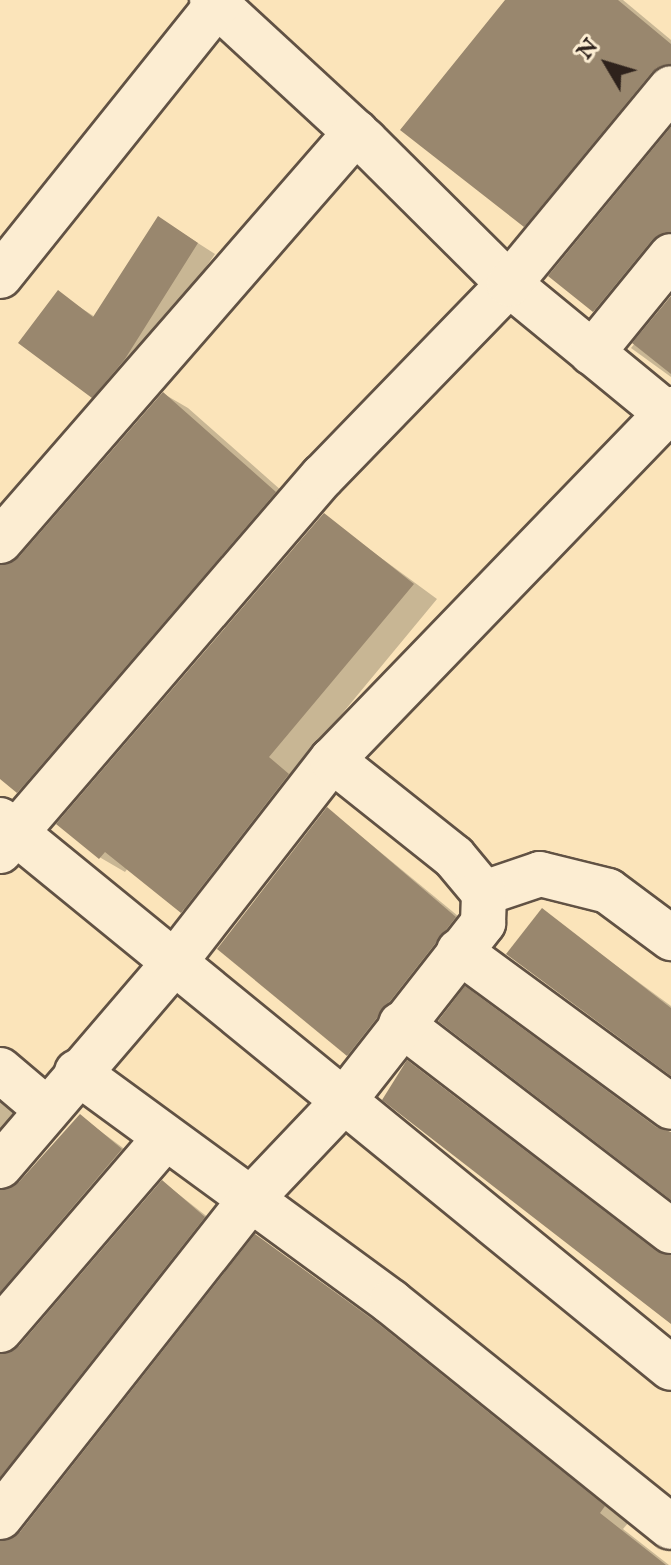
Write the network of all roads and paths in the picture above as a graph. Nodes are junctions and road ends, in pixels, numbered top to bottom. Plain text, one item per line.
1 (216, 2) edge
2 (671, 88) edge
3 (356, 132) junction
4 (671, 256) edge
5 (0, 276) edge
6 (509, 284) junction
7 (592, 353) junction
8 (669, 414) edge
9 (0, 541) edge
10 (332, 760) junction
11 (5, 835) edge
12 (484, 893) junction
13 (671, 938) edge
14 (459, 951) junction
15 (173, 964) junction
16 (401, 1024) junction
17 (0, 1070) edge
18 (77, 1072) junction
19 (342, 1103) junction
20 (671, 1107) edge
21 (46, 1109) junction
22 (164, 1139) junction
23 (0, 1166) edge
24 (250, 1200) junction
25 (671, 1231) edge
26 (0, 1330) edge
27 (671, 1368) edge
28 (0, 1517) edge
29 (671, 1527) edge

1 - 3 street
1 - 5 street
2 - 6 street
3 - 6 street
3 - 9 street
4 - 7 street
6 - 7 street
6 - 11 street
7 - 8 street
8 - 10 street
10 - 12 street
10 - 15 street
11 - 15 street
12 - 13 street
12 - 14 street
14 - 16 street
14 - 20 street
15 - 18 street
15 - 19 street
16 - 19 street
16 - 25 street
17 - 21 street
18 - 21 street
18 - 22 street
19 - 24 street
19 - 27 street
21 - 23 street
22 - 24 street
22 - 26 street
24 - 28 street
24 - 29 street

